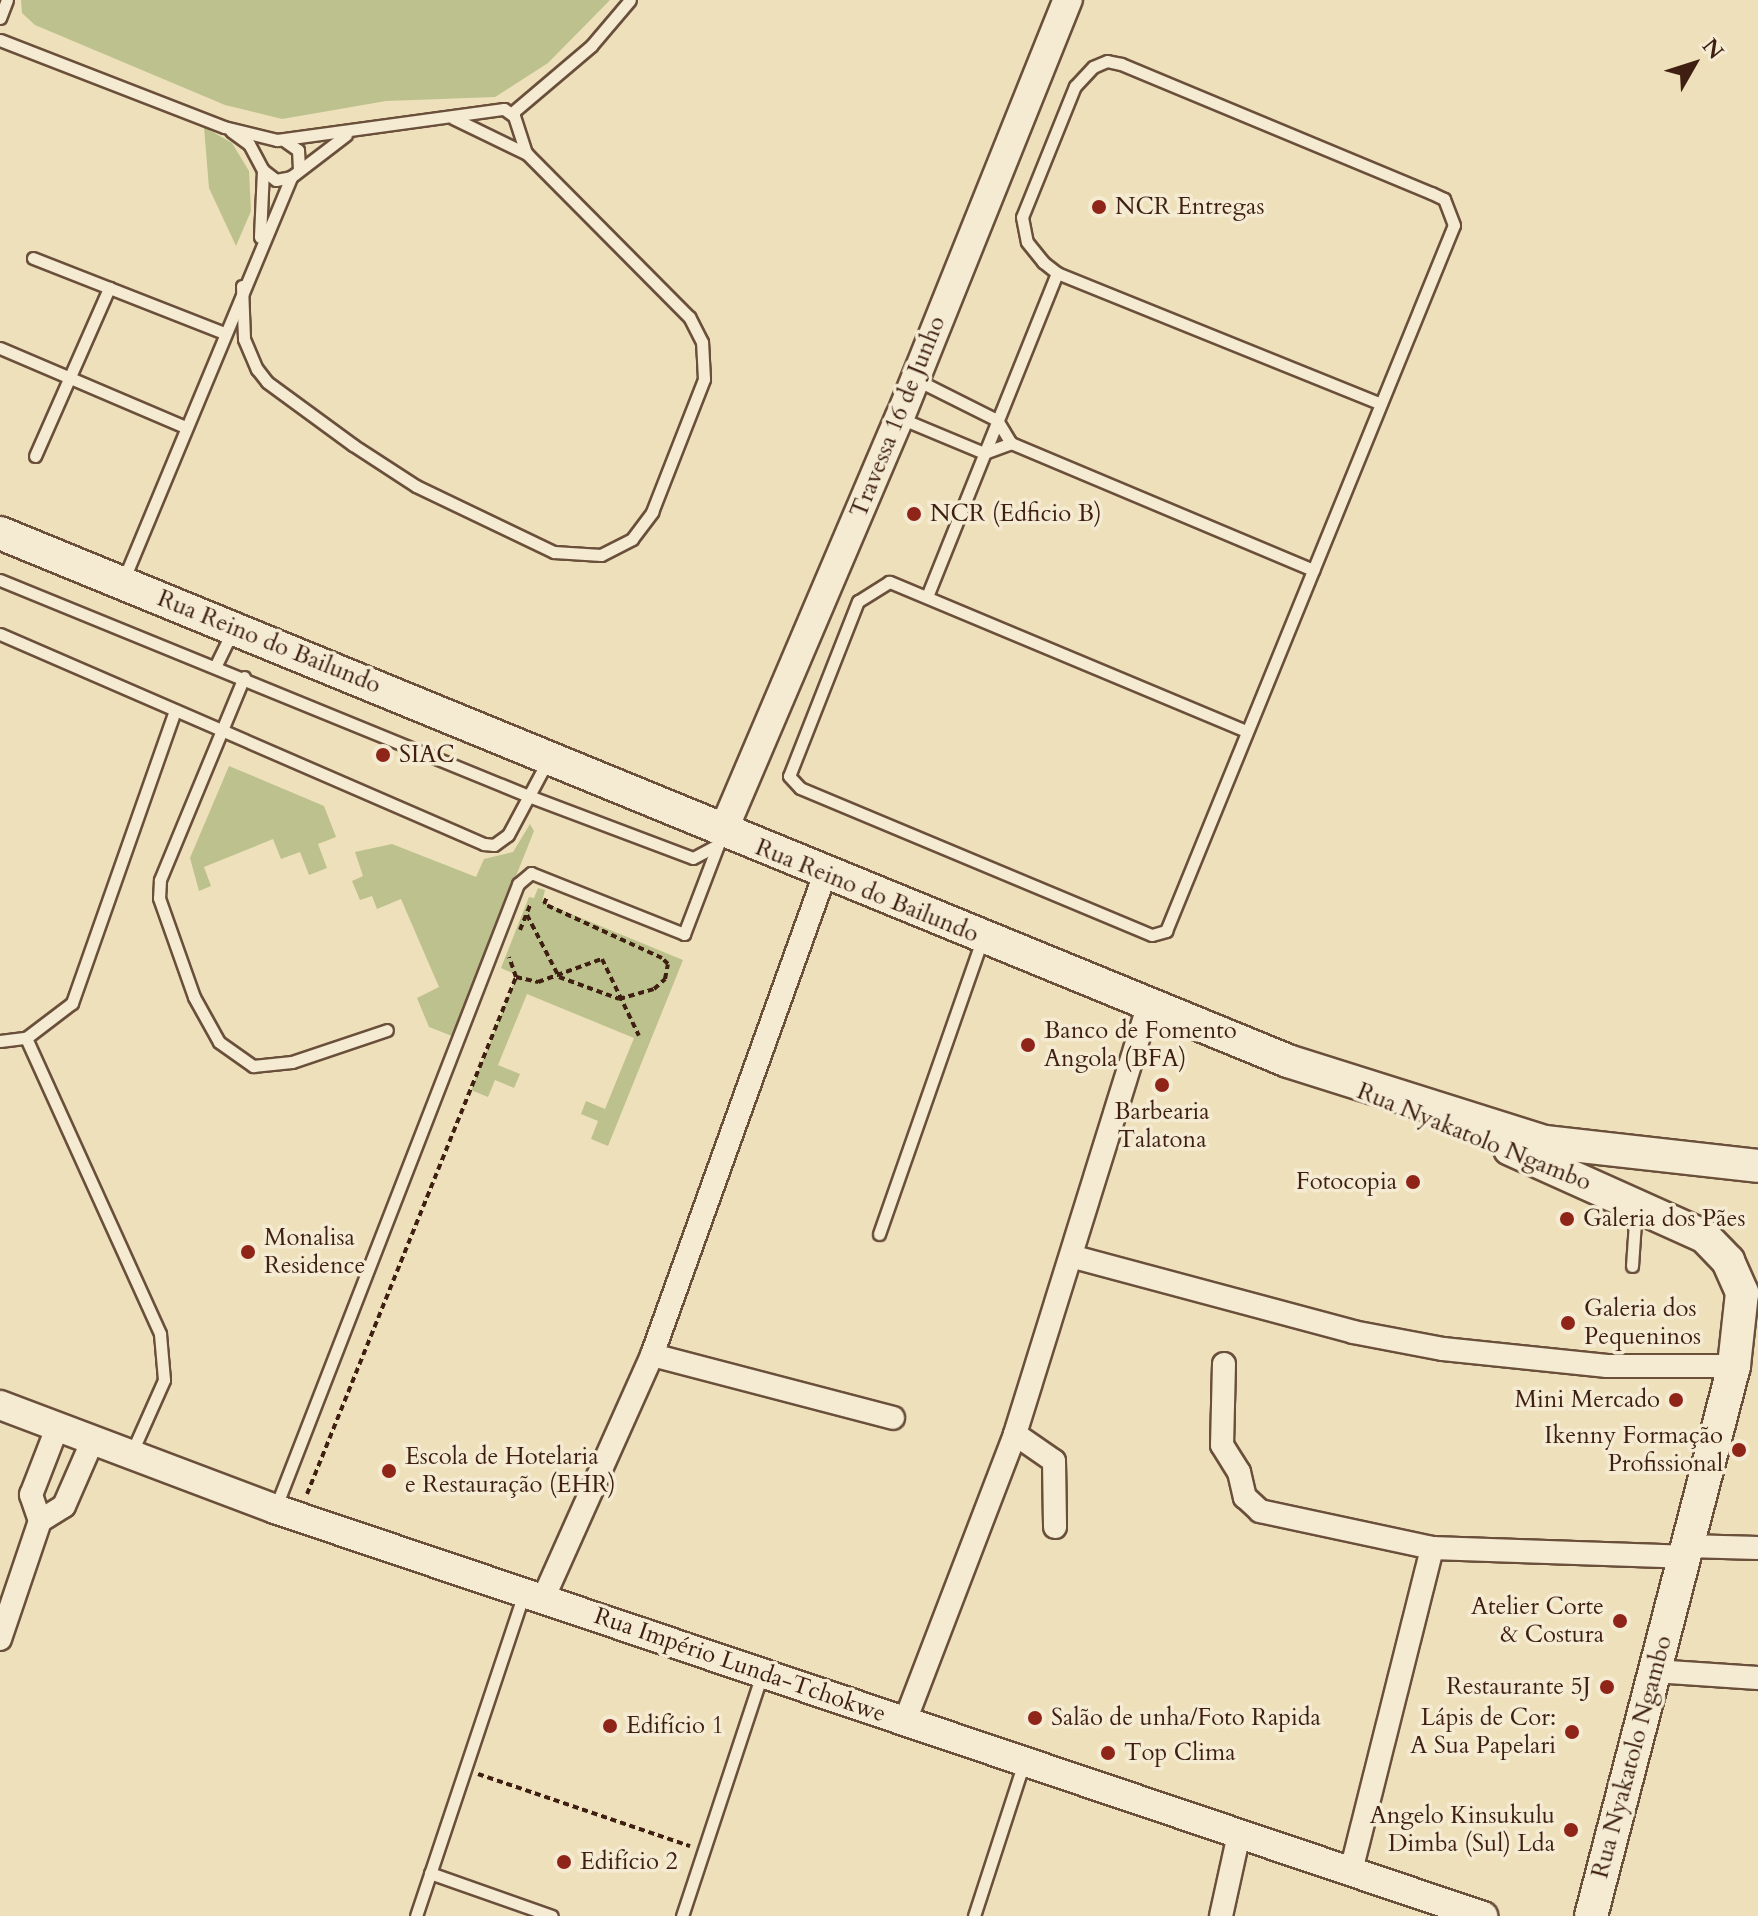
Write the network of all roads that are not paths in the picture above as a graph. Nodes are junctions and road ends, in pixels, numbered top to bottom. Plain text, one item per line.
1 (7, 0) edge
2 (630, 0) edge
3 (1068, 0) edge
4 (0, 18) edge
5 (0, 40) edge
6 (496, 110) junction
7 (453, 118) junction
8 (514, 118) junction
9 (224, 127) junction
10 (358, 130) junction
11 (496, 135) junction
12 (281, 140) junction
13 (527, 154) junction
14 (261, 166) junction
15 (295, 174) junction
16 (261, 242) junction
17 (33, 258) dead end
18 (1057, 273) junction
19 (242, 286) junction
20 (109, 288) junction
21 (224, 333) junction
22 (0, 348) edge
23 (69, 378) junction
24 (915, 379) junction
25 (1381, 404) junction
26 (900, 417) junction
27 (997, 420) junction
28 (185, 427) junction
29 (1011, 443) junction
30 (984, 453) junction
31 (35, 456) dead end
32 (0, 533) edge
33 (1313, 570) junction
34 (0, 580) edge
35 (122, 583) junction
36 (928, 594) junction
37 (234, 628) junction
38 (0, 634) edge
39 (216, 665) junction
40 (244, 677) junction
41 (175, 711) junction
42 (1246, 731) junction
43 (223, 732) junction
44 (551, 757) junction
45 (526, 795) junction
46 (729, 838) junction
47 (825, 874) junction
48 (983, 939) junction
49 (1148, 1007) junction
50 (387, 1030) dead end
51 (26, 1038) junction
52 (0, 1041) edge
53 (1288, 1061) junction
54 (1758, 1166) edge
55 (1636, 1204) junction
56 (879, 1234) dead end
57 (1704, 1236) junction
58 (1074, 1257) junction
59 (1632, 1266) dead end
60 (1758, 1269) edge
61 (1758, 1313) edge
62 (652, 1355) junction
63 (1224, 1364) dead end
64 (1734, 1366) junction
65 (0, 1405) edge
66 (893, 1418) dead end
67 (57, 1428) junction
68 (1015, 1434) junction
69 (92, 1442) junction
70 (129, 1457) junction
71 (286, 1513) junction
72 (40, 1521) junction
73 (1055, 1527) dead end
74 (1432, 1548) junction
75 (1758, 1548) edge
76 (1686, 1552) junction
77 (533, 1596) junction
78 (0, 1639) edge
79 (1654, 1671) junction
80 (762, 1673) junction
81 (1758, 1678) edge
82 (905, 1721) junction
83 (1025, 1762) junction
84 (1239, 1834) junction
85 (1351, 1871) junction
86 (430, 1873) junction
87 (416, 1916) edge
88 (552, 1916) edge
89 (682, 1916) edge
90 (974, 1916) edge
91 (1221, 1916) edge
92 (1483, 1916) edge
93 (1591, 1916) edge

1 - 4 lane
2 - 8 lane
3 - 24 street, Travessa 16 de Junho
5 - 9 lane
6 - 7 lane
6 - 8 lane
6 - 11 lane
7 - 10 lane
7 - 11 lane
8 - 11 lane
8 - 13 lane
9 - 12 lane
9 - 14 lane
10 - 12 lane
10 - 15 lane
11 - 13 lane
12 - 14 lane
12 - 15 lane
13 - 19 lane
14 - 15 lane
14 - 16 lane
15 - 16 lane
16 - 19 lane
17 - 20 lane
18 - 25 lane
18 - 25 lane
18 - 27 lane
19 - 21 lane
20 - 21 lane
20 - 23 lane
21 - 28 lane
22 - 23 lane
23 - 28 lane
23 - 31 lane
24 - 26 street, Travessa 16 de Junho
24 - 27 lane
25 - 33 lane
26 - 30 lane
26 - 46 street, Travessa 16 de Junho
27 - 29 lane
27 - 30 lane
28 - 35 lane
29 - 30 lane
29 - 33 lane
30 - 36 lane
32 - 35 main road, Rua Reino do Bailundo
33 - 42 lane
34 - 39 lane
35 - 37 main road, Rua Reino do Bailundo
36 - 42 lane
36 - 42 lane
37 - 39 lane
37 - 44 main road, Rua Reino do Bailundo
38 - 41 lane
39 - 40 lane
40 - 43 lane
40 - 45 lane
41 - 43 lane
41 - 51 lane
43 - 45 lane
43 - 50 lane
44 - 45 lane
44 - 46 main road, Rua Reino do Bailundo
45 - 46 lane
46 - 47 main road, Rua Reino do Bailundo
46 - 71 lane
47 - 48 main road, Rua Reino do Bailundo
47 - 62 street
48 - 49 main road, Rua Reino do Bailundo
48 - 56 lane
49 - 53 main road, Rua Reino do Bailundo
49 - 58 street
51 - 52 lane
51 - 70 lane
53 - 54 main road, Rua Reino do Bailundo
53 - 55 main road, Rua Nyakatolo Ngambo
55 - 57 main road, Rua Nyakatolo Ngambo
55 - 59 lane
57 - 60 main road
57 - 64 main road, Rua Nyakatolo Ngambo
58 - 64 street
58 - 68 street
61 - 64 main road, Rua Nyakatolo Ngambo
62 - 66 street
62 - 77 street
63 - 74 street
64 - 76 main road, Rua Nyakatolo Ngambo
65 - 67 street, Rua Império Lunda-Tchokwe
67 - 69 street, Rua Império Lunda-Tchokwe
67 - 72 street
68 - 73 street
68 - 82 street
69 - 70 street, Rua Império Lunda-Tchokwe
69 - 72 street
70 - 71 street, Rua Império Lunda-Tchokwe
71 - 77 street, Rua Império Lunda-Tchokwe
72 - 78 street
74 - 76 street
74 - 85 street
75 - 76 street
76 - 79 main road, Rua Nyakatolo Ngambo
77 - 80 street, Rua Império Lunda-Tchokwe
77 - 86 lane
79 - 81 street
79 - 93 main road, Rua Nyakatolo Ngambo
80 - 82 street, Rua Império Lunda-Tchokwe
80 - 89 lane
82 - 83 street, Rua Império Lunda-Tchokwe
83 - 84 street, Rua Império Lunda-Tchokwe
83 - 90 lane
84 - 85 street, Rua Império Lunda-Tchokwe
84 - 91 street
85 - 92 street, Rua Império Lunda-Tchokwe
86 - 87 lane
86 - 88 lane

